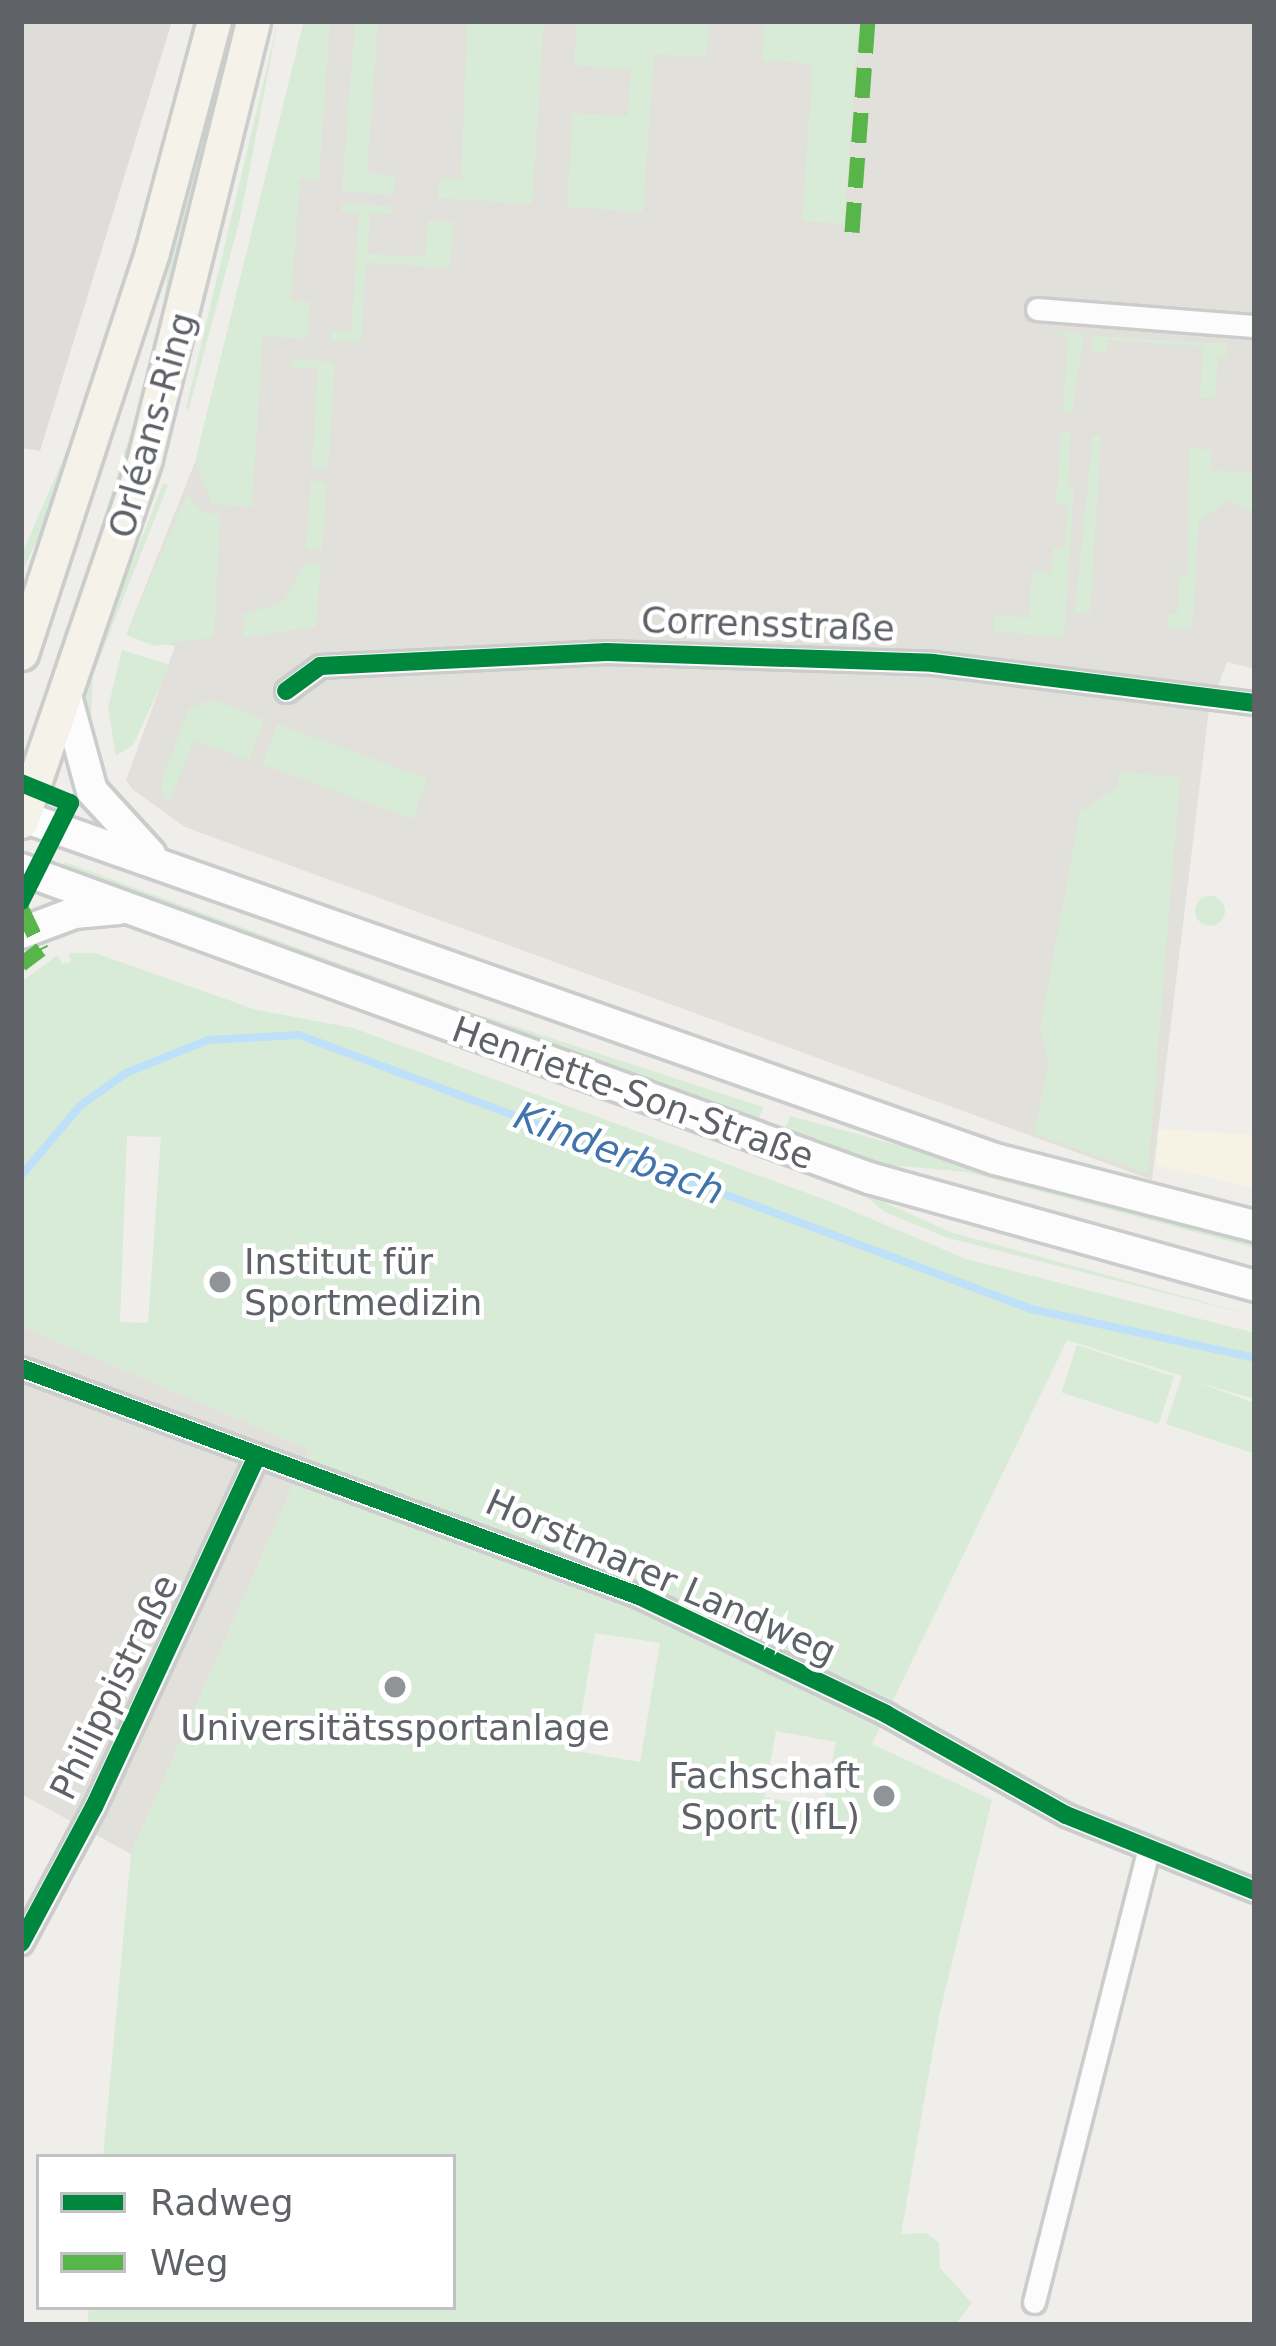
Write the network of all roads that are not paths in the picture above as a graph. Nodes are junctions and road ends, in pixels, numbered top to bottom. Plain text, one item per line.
1 (214, 21) edge
2 (253, 21) edge
3 (1037, 309) dead end
4 (1255, 326) edge
5 (23, 643) edge
6 (286, 691) dead end
7 (66, 696) junction
8 (1255, 703) edge
9 (22, 818) edge
10 (21, 869) edge
11 (168, 869) junction
12 (131, 908) junction
13 (21, 932) edge
14 (1255, 1226) edge
15 (1255, 1286) edge
16 (21, 1368) edge
17 (257, 1456) junction
18 (1148, 1851) junction
19 (1255, 1891) edge
20 (21, 1943) edge
21 (1034, 2302) dead end

1 - 5 main road, Orléans-Ring
2 - 7 main road, Orléans-Ring
3 - 4 street
6 - 8 street, Corrensstraße
7 - 9 main road, Orléans-Ring
7 - 11 main road
9 - 11 main road, Henriette-Son-Straße
10 - 12 main road, Henriette-Son-Straße
11 - 14 main road, Henriette-Son-Straße
12 - 13 main road
12 - 15 main road, Henriette-Son-Straße
16 - 17 street, Horstmarer Landweg
17 - 18 street, Horstmarer Landweg
17 - 20 street, Philippistraße
18 - 19 street, Horstmarer Landweg
18 - 21 street

